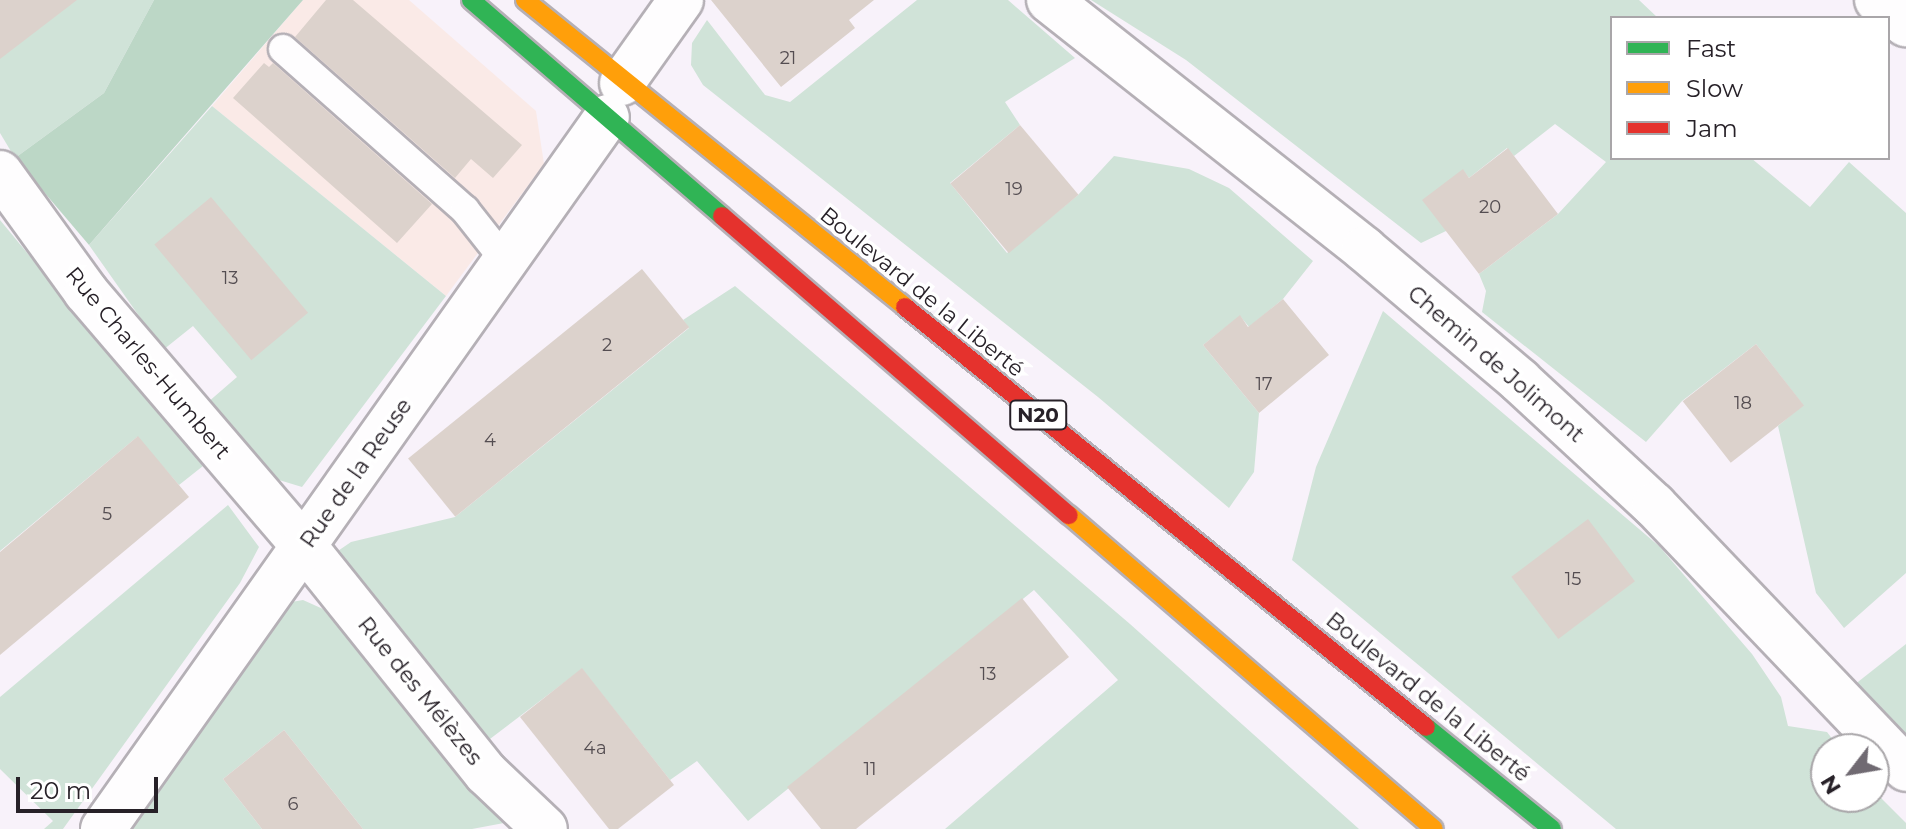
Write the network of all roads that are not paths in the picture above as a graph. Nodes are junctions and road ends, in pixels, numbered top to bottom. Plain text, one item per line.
1 (471, 0) edge
2 (525, 0) edge
3 (681, 0) edge
4 (1049, 0) edge
5 (1877, 0) edge
6 (1906, 24) edge
7 (283, 49) dead end
8 (615, 100) junction
9 (0, 173) edge
10 (506, 262) junction
11 (304, 546) junction
12 (1906, 769) edge
13 (103, 829) edge
14 (545, 829) edge
15 (1434, 829) edge
16 (1552, 829) edge

1 - 8 main road, Boulevard de la Liberté / N20
2 - 8 main road, Boulevard de la Liberté / N20
3 - 8 street, Rue de la Reuse
4 - 12 street, Chemin de Jolimont
5 - 6 street
7 - 10 lane
8 - 10 street, Rue de la Reuse
8 - 15 main road, Boulevard de la Liberté / N20
8 - 16 main road, Boulevard de la Liberté / N20
9 - 11 street, Rue Charles-Humbert
10 - 11 street, Rue de la Reuse
11 - 13 street, Rue de la Reuse
11 - 14 street, Rue des Mélèzes

